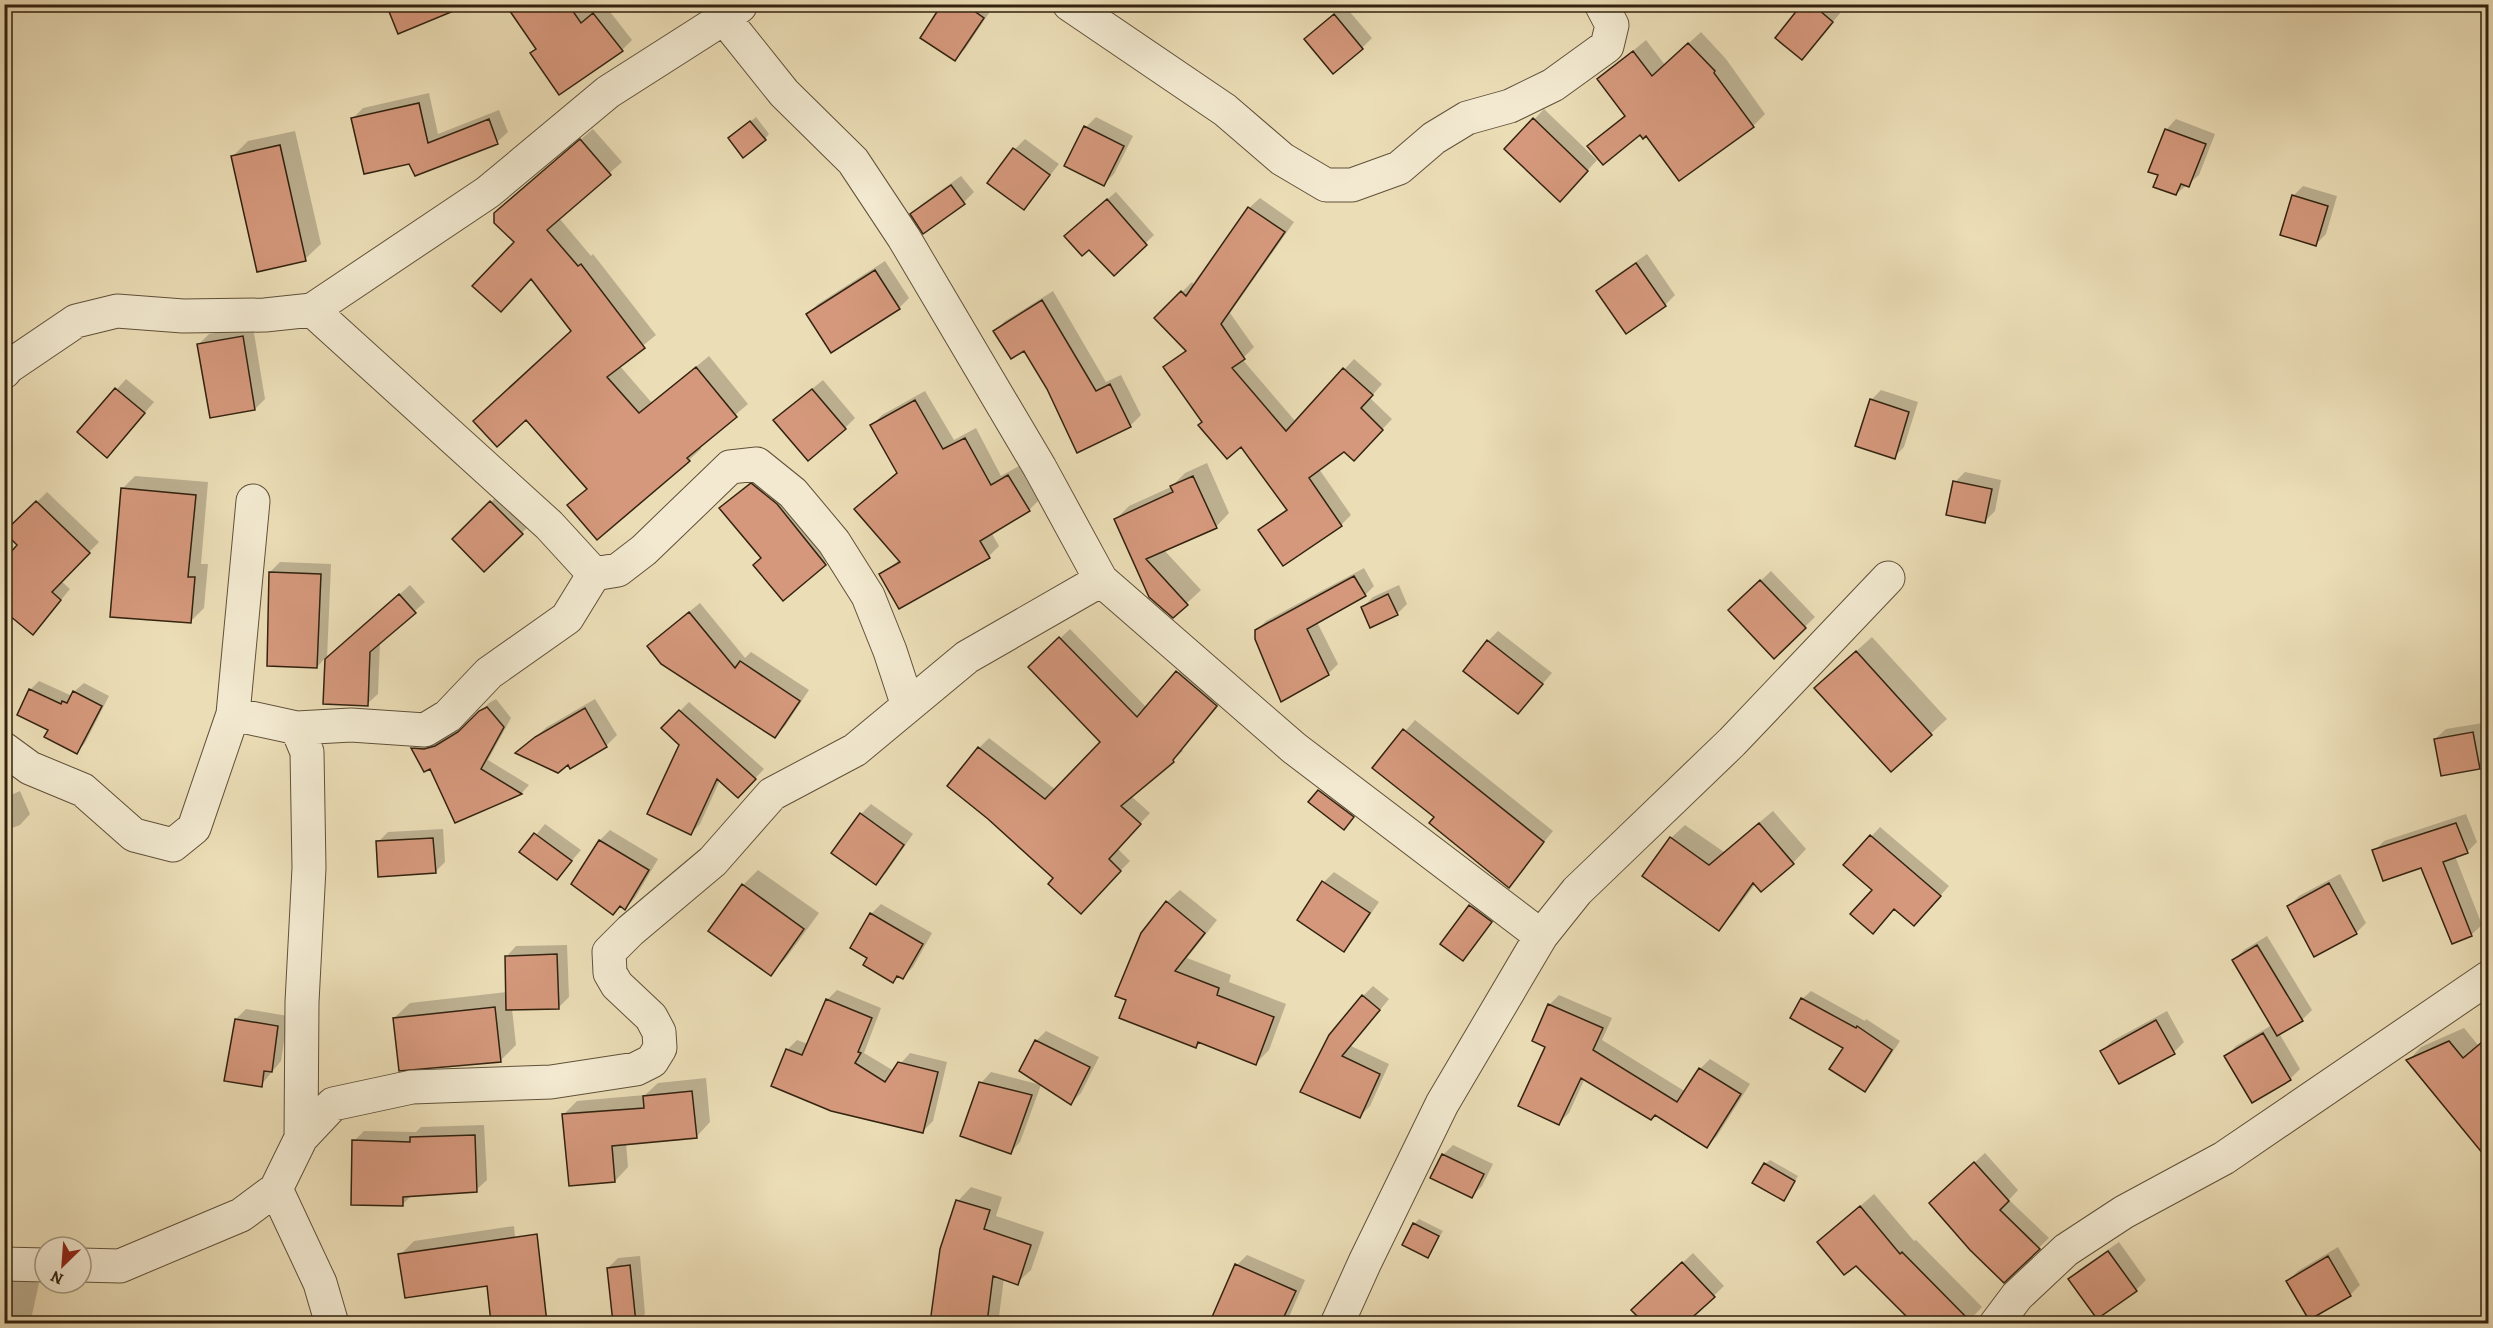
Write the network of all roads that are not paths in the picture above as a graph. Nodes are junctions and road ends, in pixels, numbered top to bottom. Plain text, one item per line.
1 (1069, 4) edge
2 (1601, 4) edge
3 (733, 11) edge
4 (312, 310) junction
5 (4, 372) edge
6 (253, 501) dead end
7 (594, 574) junction
8 (1888, 578) dead end
9 (1101, 580) junction
10 (908, 706) junction
11 (233, 714) junction
12 (297, 728) junction
13 (4, 748) edge
14 (1541, 936) junction
15 (2488, 978) edge
16 (301, 1138) junction
17 (276, 1189) junction
18 (4, 1264) edge
19 (33, 1265) edge
20 (93, 1265) edge
21 (332, 1323) edge
22 (1337, 1323) edge
23 (1996, 1323) edge

1 - 2 street
3 - 4 street
3 - 9 street
4 - 5 street
4 - 7 street
6 - 11 street
7 - 10 street
7 - 12 street
8 - 14 street
9 - 10 street
9 - 14 street
10 - 16 street
11 - 12 street
11 - 13 street
12 - 16 street
14 - 22 street
15 - 23 street
16 - 17 street
17 - 20 street
17 - 21 street
18 - 19 street

